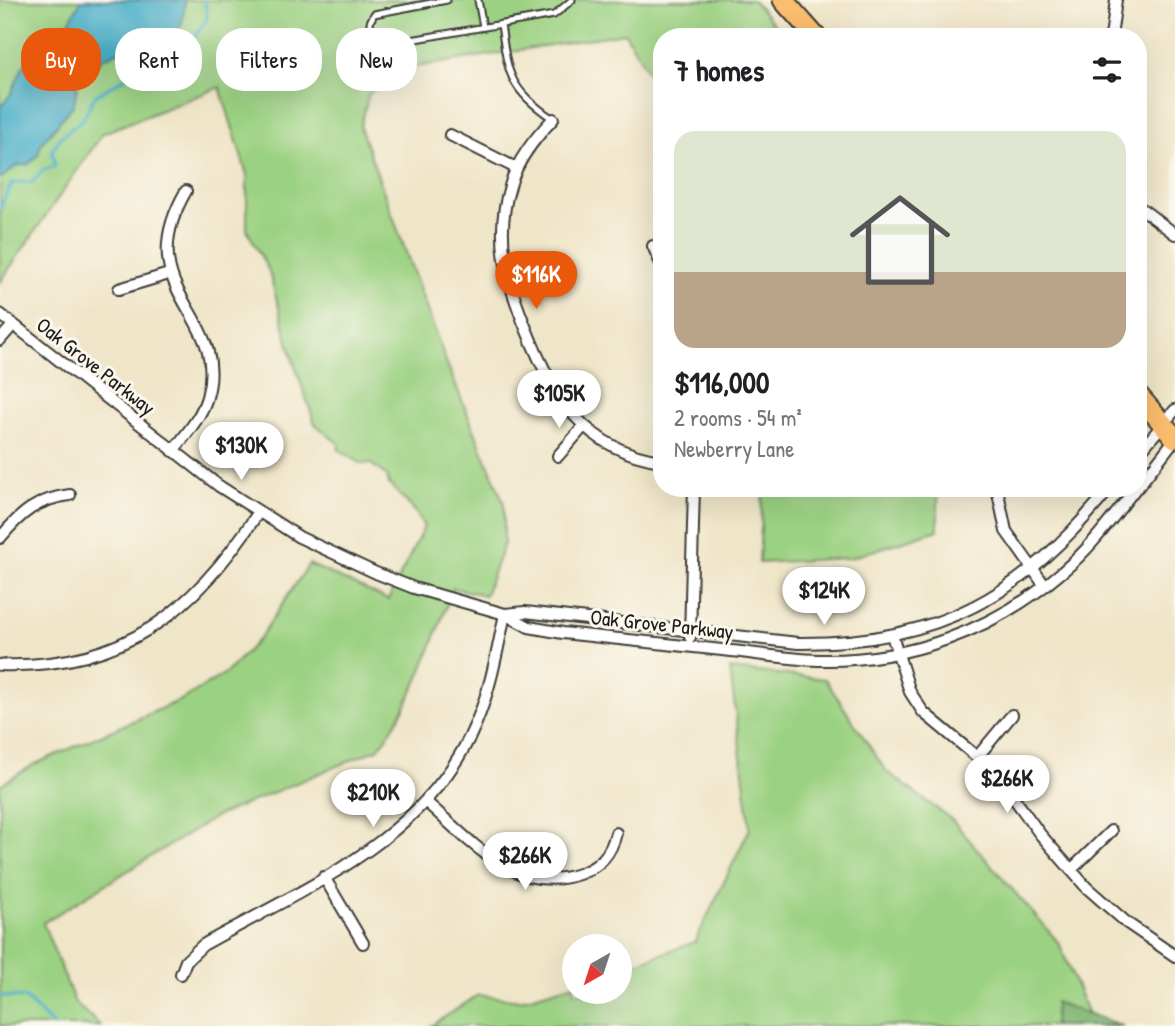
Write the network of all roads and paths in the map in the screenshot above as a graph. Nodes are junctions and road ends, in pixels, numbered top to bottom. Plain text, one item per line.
1 (447, 0) edge
2 (478, 0) edge
3 (572, 0) edge
4 (783, 0) edge
5 (1116, 0) edge
6 (501, 24) junction
7 (483, 27) junction
8 (808, 28) edge
9 (1112, 28) edge
10 (553, 119) joint
11 (450, 135) dead end
12 (516, 169) junction
13 (186, 191) dead end
14 (1147, 212) edge
15 (1175, 234) edge
16 (169, 274) junction
17 (119, 289) dead end
18 (0, 314) edge
19 (13, 325) junction
20 (0, 340) edge
21 (1147, 403) edge
22 (584, 426) junction
23 (1172, 427) edge
24 (1147, 447) edge
25 (173, 451) junction
26 (558, 456) dead end
27 (653, 459) edge
28 (1147, 470) edge
29 (70, 495) dead end
30 (694, 497) edge
31 (999, 497) edge
32 (1103, 497) edge
33 (1129, 497) edge
34 (258, 513) junction
35 (0, 538) edge
36 (1031, 569) junction
37 (1045, 586) junction
38 (505, 614) junction
39 (691, 631) junction
40 (892, 635) junction
41 (689, 647) junction
42 (897, 654) junction
43 (0, 666) edge
44 (1012, 715) dead end
45 (978, 756) junction
46 (426, 802) junction
47 (1111, 831) dead end
48 (616, 833) dead end
49 (1071, 870) junction
50 (324, 877) junction
51 (363, 943) dead end
52 (1175, 956) edge
53 (181, 974) dead end

1 - 7 lane
2 - 7 lane
3 - 6 lane
4 - 8 highway
5 - 9 street
6 - 7 lane
6 - 10 lane
10 - 12 street
11 - 12 street
12 - 22 street
13 - 16 street
14 - 15 street
16 - 17 street
16 - 25 street
18 - 19 street, Oak Grove Parkway
19 - 20 street
19 - 25 street, Oak Grove Parkway
21 - 23 highway
22 - 26 street
22 - 27 street
23 - 24 street
23 - 28 street, Oak Grove Parkway
25 - 34 street, Oak Grove Parkway
29 - 35 street
30 - 39 street
31 - 36 street
32 - 36 street, Oak Grove Parkway
33 - 37 street, Oak Grove Parkway
34 - 38 street, Oak Grove Parkway
34 - 43 street
36 - 37 street
36 - 40 street, Oak Grove Parkway
37 - 42 street, Oak Grove Parkway
38 - 39 street, Oak Grove Parkway
38 - 41 street, Oak Grove Parkway
38 - 46 street
39 - 40 street, Oak Grove Parkway
39 - 41 street
40 - 42 street
41 - 42 street, Oak Grove Parkway
42 - 45 street
44 - 45 street
45 - 49 street
46 - 48 street
46 - 50 street
47 - 49 street
49 - 52 street
50 - 51 street
50 - 53 street

